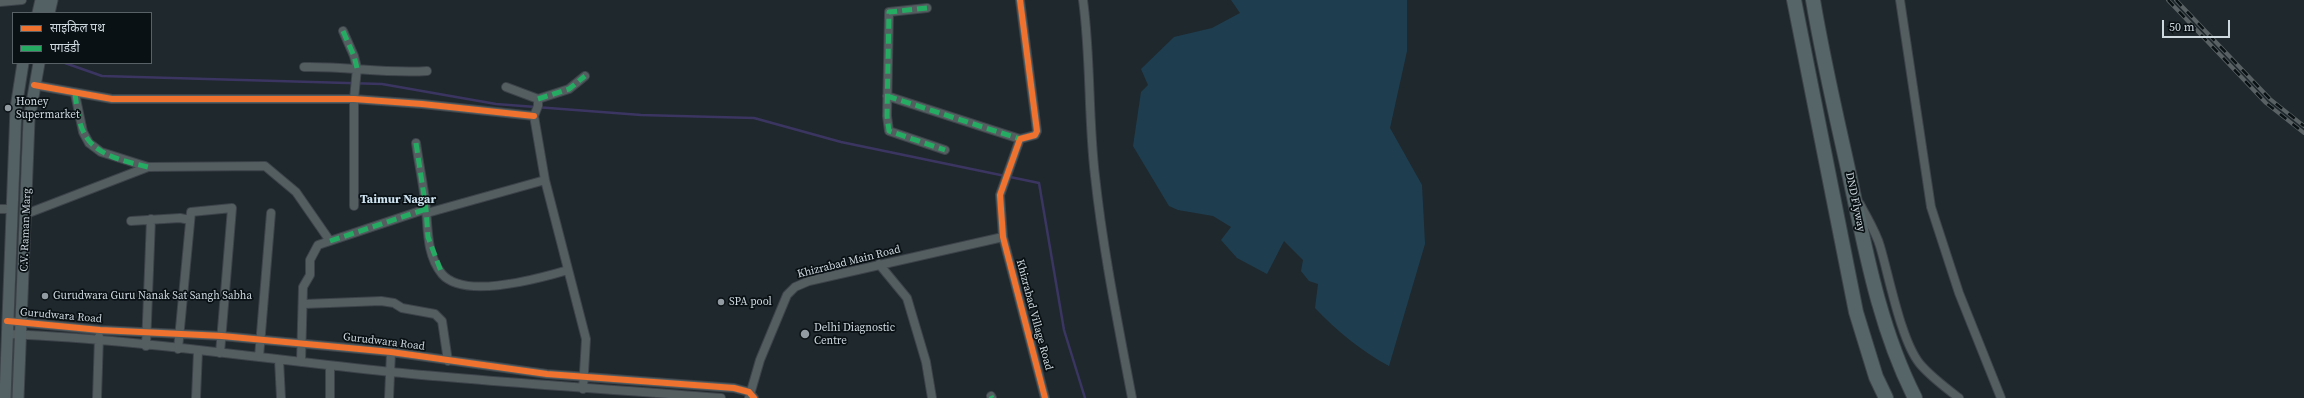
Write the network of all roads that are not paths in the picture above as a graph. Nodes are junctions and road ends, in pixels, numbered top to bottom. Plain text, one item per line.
1 (22, 0) edge
2 (41, 0) edge
3 (52, 0) edge
4 (1020, 0) edge
5 (1084, 0) edge
6 (1794, 0) edge
7 (1813, 0) edge
8 (1900, 0) edge
9 (0, 2) edge
10 (927, 8) dead end
11 (38, 12) edge
12 (49, 12) edge
13 (343, 31) dead end
14 (24, 64) edge
15 (39, 64) edge
16 (304, 66) dead end
17 (357, 68) junction
18 (427, 71) dead end
19 (585, 76) dead end
20 (34, 85) junction
21 (506, 87) dead end
22 (75, 94) junction
23 (887, 96) junction
24 (354, 99) junction
25 (536, 108) junction
26 (1020, 139) junction
27 (416, 143) dead end
28 (945, 150) dead end
29 (148, 167) junction
30 (545, 180) junction
31 (1852, 188) junction
32 (354, 206) dead end
33 (0, 209) edge
34 (13, 209) junction
35 (426, 211) junction
36 (271, 213) dead end
37 (26, 214) junction
38 (151, 219) junction
39 (190, 220) junction
40 (131, 221) dead end
41 (1003, 237) junction
42 (330, 241) junction
43 (880, 264) junction
44 (568, 270) junction
45 (304, 304) junction
46 (7, 321) junction
47 (22, 329) junction
48 (100, 330) junction
49 (146, 331) junction
50 (180, 333) junction
51 (8, 334) junction
52 (222, 336) junction
53 (261, 340) junction
54 (99, 341) junction
55 (302, 344) junction
56 (146, 346) junction
57 (178, 349) junction
58 (198, 350) junction
59 (391, 352) junction
60 (220, 353) junction
61 (260, 357) junction
62 (280, 360) junction
63 (448, 361) junction
64 (301, 362) junction
65 (330, 366) junction
66 (389, 372) junction
67 (584, 377) junction
68 (583, 389) junction
69 (751, 397) edge
70 (5, 398) edge
71 (18, 398) edge
72 (96, 398) edge
73 (196, 398) edge
74 (281, 398) edge
75 (330, 398) edge
76 (389, 398) edge
77 (721, 398) edge
78 (932, 398) edge
79 (1045, 398) edge
80 (1132, 398) edge
81 (1886, 398) edge
82 (1915, 398) edge
83 (1959, 398) edge
84 (2001, 398) edge

1 - 9 street
2 - 11 main road
3 - 12 main road
4 - 26 street
5 - 80 street
6 - 81 highway, DND Flyway
7 - 31 highway, DND Flyway
8 - 84 street
10 - 23 street
13 - 17 street
14 - 34 main road, C.V. Raman Marg
15 - 20 main road, C.V. Raman Marg
16 - 17 street
17 - 18 street
17 - 24 street
19 - 25 street
20 - 22 street
20 - 37 main road, C.V. Raman Marg
21 - 25 street
22 - 24 street
22 - 29 street
23 - 26 street
23 - 28 street
24 - 25 street
24 - 32 street
25 - 30 street
26 - 41 street, Khizrabad Village Road
27 - 35 street
29 - 37 street
29 - 42 street
30 - 35 street
30 - 44 street
31 - 82 highway, DND Flyway
31 - 83 street
33 - 34 street
34 - 46 main road, C.V. Raman Marg
35 - 42 street
35 - 44 street
36 - 53 street
37 - 47 main road, C.V. Raman Marg
38 - 39 street
38 - 40 street
38 - 49 street
39 - 50 street
39 - 52 street
41 - 43 street, Khizrabad Main Road
41 - 79 street, Khizrabad Village Road
42 - 45 street
43 - 69 street, Khizrabad Main Road
43 - 78 street
44 - 67 street
45 - 55 street
45 - 63 street
46 - 47 street, Gurudwara Road
46 - 51 main road, C.V. Raman Marg
47 - 48 street, Gurudwara Road
47 - 51 street
47 - 54 street
47 - 71 main road, C.V. Raman Marg
48 - 49 street, Gurudwara Road
48 - 54 street
49 - 50 street, Gurudwara Road
49 - 56 street
50 - 52 street, Gurudwara Road
50 - 57 street
51 - 70 main road, C.V. Raman Marg
52 - 53 street, Gurudwara Road
52 - 60 street
53 - 55 street, Gurudwara Road
53 - 61 street
54 - 56 street
54 - 72 street
55 - 59 street, Gurudwara Road
55 - 64 street
56 - 57 street
57 - 58 street
58 - 60 street
58 - 73 street
59 - 63 street, Gurudwara Road
59 - 66 street
60 - 61 street
61 - 62 street
62 - 64 street
62 - 74 street
63 - 67 street, Gurudwara Road
64 - 65 street
65 - 66 street
65 - 75 street
66 - 68 street
66 - 76 street
67 - 68 street
67 - 69 street, Gurudwara Road
68 - 77 street

